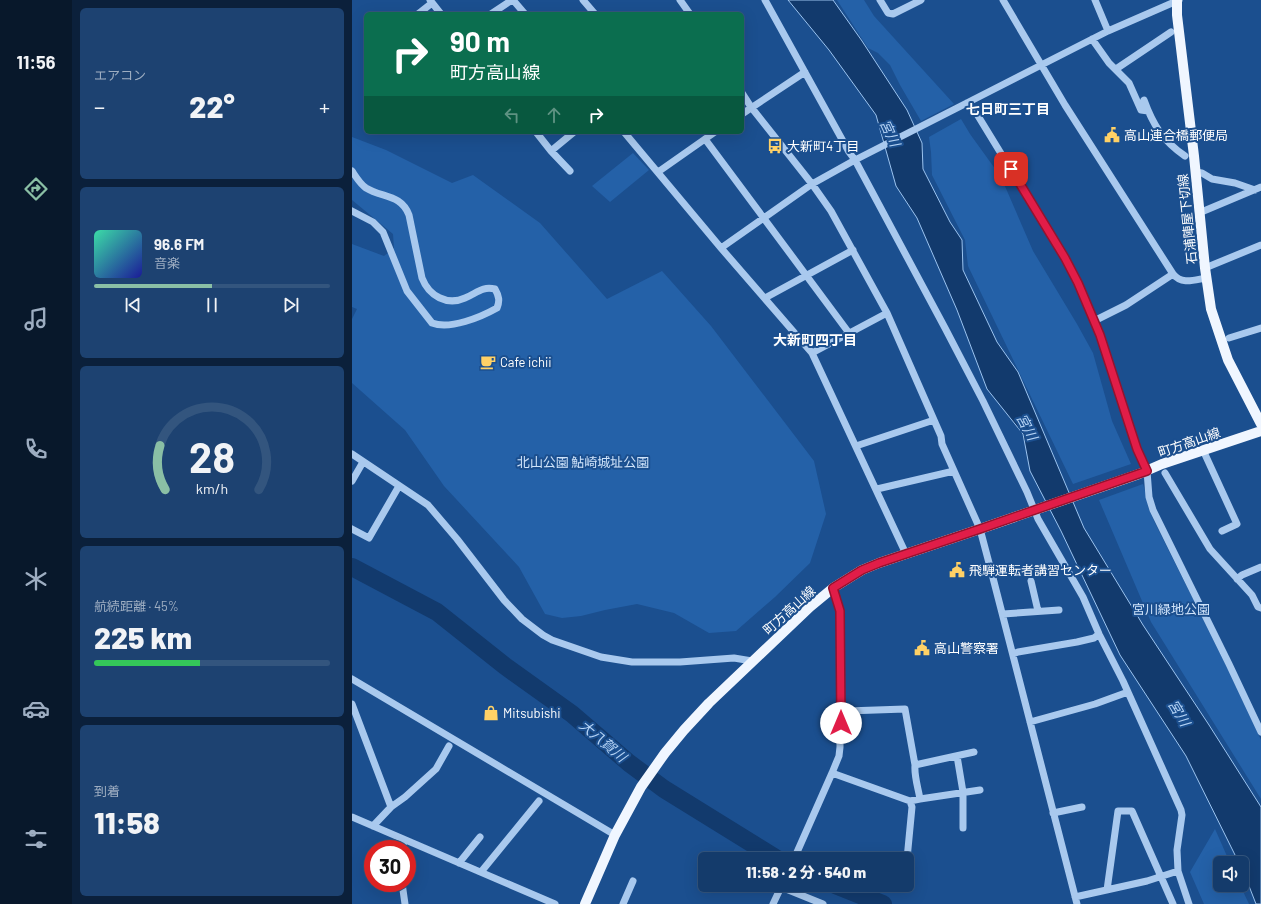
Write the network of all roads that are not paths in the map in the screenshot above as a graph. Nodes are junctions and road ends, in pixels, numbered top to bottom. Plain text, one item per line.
1 (513, 0) edge
2 (582, 0) edge
3 (680, 0) edge
4 (766, 0) edge
5 (880, 0) edge
6 (921, 0) edge
7 (1003, 0) edge
8 (1095, 0) edge
9 (1177, 0) edge
10 (431, 1) edge
11 (420, 12) edge
12 (439, 12) edge
13 (494, 12) edge
14 (523, 12) edge
15 (593, 12) edge
16 (689, 12) edge
17 (1108, 31) junction
18 (1171, 32) dead end
19 (1092, 39) junction
20 (1042, 64) junction
21 (1116, 69) junction
22 (805, 72) junction
23 (744, 96) edge
24 (1144, 100) dead end
25 (967, 103) junction
26 (752, 107) junction
27 (1148, 111) junction
28 (744, 113) edge
29 (538, 134) edge
30 (572, 134) edge
31 (626, 134) edge
32 (704, 136) edge
33 (551, 151) junction
34 (1185, 156) dead end
35 (858, 159) junction
36 (352, 171) edge
37 (570, 171) dead end
38 (658, 172) junction
39 (1195, 172) junction
40 (812, 184) junction
41 (1258, 188) edge
42 (352, 211) edge
43 (1199, 213) junction
44 (763, 219) junction
45 (1261, 245) edge
46 (721, 248) junction
47 (853, 250) junction
48 (1205, 268) junction
49 (1173, 274) junction
50 (806, 276) junction
51 (1206, 278) junction
52 (764, 298) junction
53 (886, 313) junction
54 (1094, 321) junction
55 (1261, 328) edge
56 (849, 333) junction
57 (1229, 338) dead end
58 (812, 354) junction
59 (934, 420) junction
60 (1261, 424) edge
61 (1261, 431) edge
62 (856, 446) junction
63 (1203, 450) junction
64 (352, 454) edge
65 (363, 462) junction
66 (954, 471) junction
67 (1143, 472) junction
68 (1165, 473) dead end
69 (352, 480) edge
70 (399, 486) junction
71 (877, 490) junction
72 (1036, 509) junction
73 (352, 529) edge
74 (980, 529) junction
75 (1222, 531) dead end
76 (906, 554) junction
77 (1261, 567) edge
78 (1237, 579) junction
79 (1031, 581) dead end
80 (833, 588) junction
81 (1261, 608) edge
82 (1059, 610) dead end
83 (1038, 611) junction
84 (1002, 614) junction
85 (1099, 634) junction
86 (1013, 654) junction
87 (752, 661) junction
88 (353, 682) edge
89 (1128, 692) junction
90 (352, 704) edge
91 (841, 709) junction
92 (1030, 722) junction
93 (1261, 732) edge
94 (449, 746) dead end
95 (974, 752) dead end
96 (957, 756) junction
97 (915, 765) junction
98 (832, 772) junction
99 (980, 790) dead end
100 (963, 792) junction
101 (920, 799) junction
102 (539, 801) dead end
103 (910, 801) junction
104 (391, 807) junction
105 (1082, 807) dead end
106 (1053, 813) junction
107 (353, 818) edge
108 (373, 826) junction
109 (963, 828) dead end
110 (615, 835) junction
111 (480, 837) dead end
112 (405, 840) edge
113 (416, 845) edge
114 (797, 852) edge
115 (908, 852) edge
116 (459, 863) junction
117 (1178, 871) junction
118 (481, 872) junction
119 (1161, 877) junction
120 (633, 881) dead end
121 (1107, 890) junction
122 (403, 892) edge
123 (779, 892) edge
124 (796, 892) edge
125 (1076, 901) edge
126 (405, 904) edge
127 (555, 904) edge
128 (585, 904) edge
129 (624, 904) edge
130 (774, 904) edge
131 (823, 904) edge
132 (1173, 904) edge
133 (1189, 904) edge

1 - 13 street
1 - 14 street
2 - 15 street
3 - 16 street
4 - 22 street
5 - 6 street
7 - 20 street
8 - 17 street
9 - 17 street
9 - 39 main road, 石浦陣屋下切線
10 - 11 street
10 - 12 street
17 - 19 street
18 - 21 street
19 - 20 street
19 - 21 street
20 - 25 street
20 - 49 street
21 - 27 street
22 - 26 street
22 - 35 street
23 - 26 street
24 - 27 street
25 - 35 street
25 - 54 street
26 - 28 street
26 - 40 street
27 - 34 street
29 - 33 street
30 - 33 street
31 - 38 street
32 - 38 street
32 - 44 street
33 - 37 street
35 - 40 street
35 - 72 street
36 - 42 street
38 - 46 street
39 - 41 street
39 - 43 main road, 石浦陣屋下切線
40 - 44 street
40 - 47 street
41 - 43 street
43 - 48 main road, 石浦陣屋下切線
44 - 46 street
44 - 50 street
45 - 48 street
46 - 52 street
47 - 50 street
47 - 53 street
48 - 51 main road, 石浦陣屋下切線
49 - 51 street
49 - 54 street
50 - 52 street
50 - 56 street
51 - 60 main road, 石浦陣屋下切線
52 - 58 street
53 - 56 street
53 - 59 street
54 - 67 street
55 - 57 street
56 - 58 street
58 - 62 street
59 - 62 street
59 - 66 street
61 - 63 main road, 町方高山線
62 - 71 street
63 - 67 main road, 町方高山線
63 - 75 street
64 - 65 street
65 - 69 street
65 - 70 street
66 - 71 street
66 - 74 street
67 - 72 main road, 町方高山線
67 - 93 street
68 - 78 street
70 - 73 street
70 - 87 street
71 - 76 street
72 - 74 main road, 町方高山線
72 - 85 street
74 - 76 main road, 町方高山線
74 - 84 street
76 - 80 main road, 町方高山線
77 - 78 street
78 - 81 street
79 - 83 street
80 - 87 main road, 町方高山線
80 - 91 street
82 - 83 street
83 - 84 street
84 - 86 street
85 - 86 street
85 - 89 street
86 - 92 street
87 - 110 main road, 町方高山線
88 - 110 street
89 - 92 street
89 - 117 street
90 - 104 street
91 - 97 street
91 - 98 street
92 - 106 street
94 - 104 street
95 - 96 street
96 - 97 street
96 - 100 street
97 - 101 street
98 - 103 street
98 - 114 street
99 - 100 street
100 - 101 street
100 - 109 street
101 - 103 street
102 - 118 street
103 - 115 street
104 - 108 street
105 - 106 street
106 - 125 street
107 - 108 street
108 - 112 street
110 - 128 main road, 町方高山線
111 - 116 street
113 - 116 street
116 - 118 street
117 - 119 street
117 - 133 street
118 - 127 street
119 - 121 street
119 - 121 street
119 - 132 street
120 - 129 street
121 - 125 street
122 - 126 street
123 - 130 street
124 - 131 street

